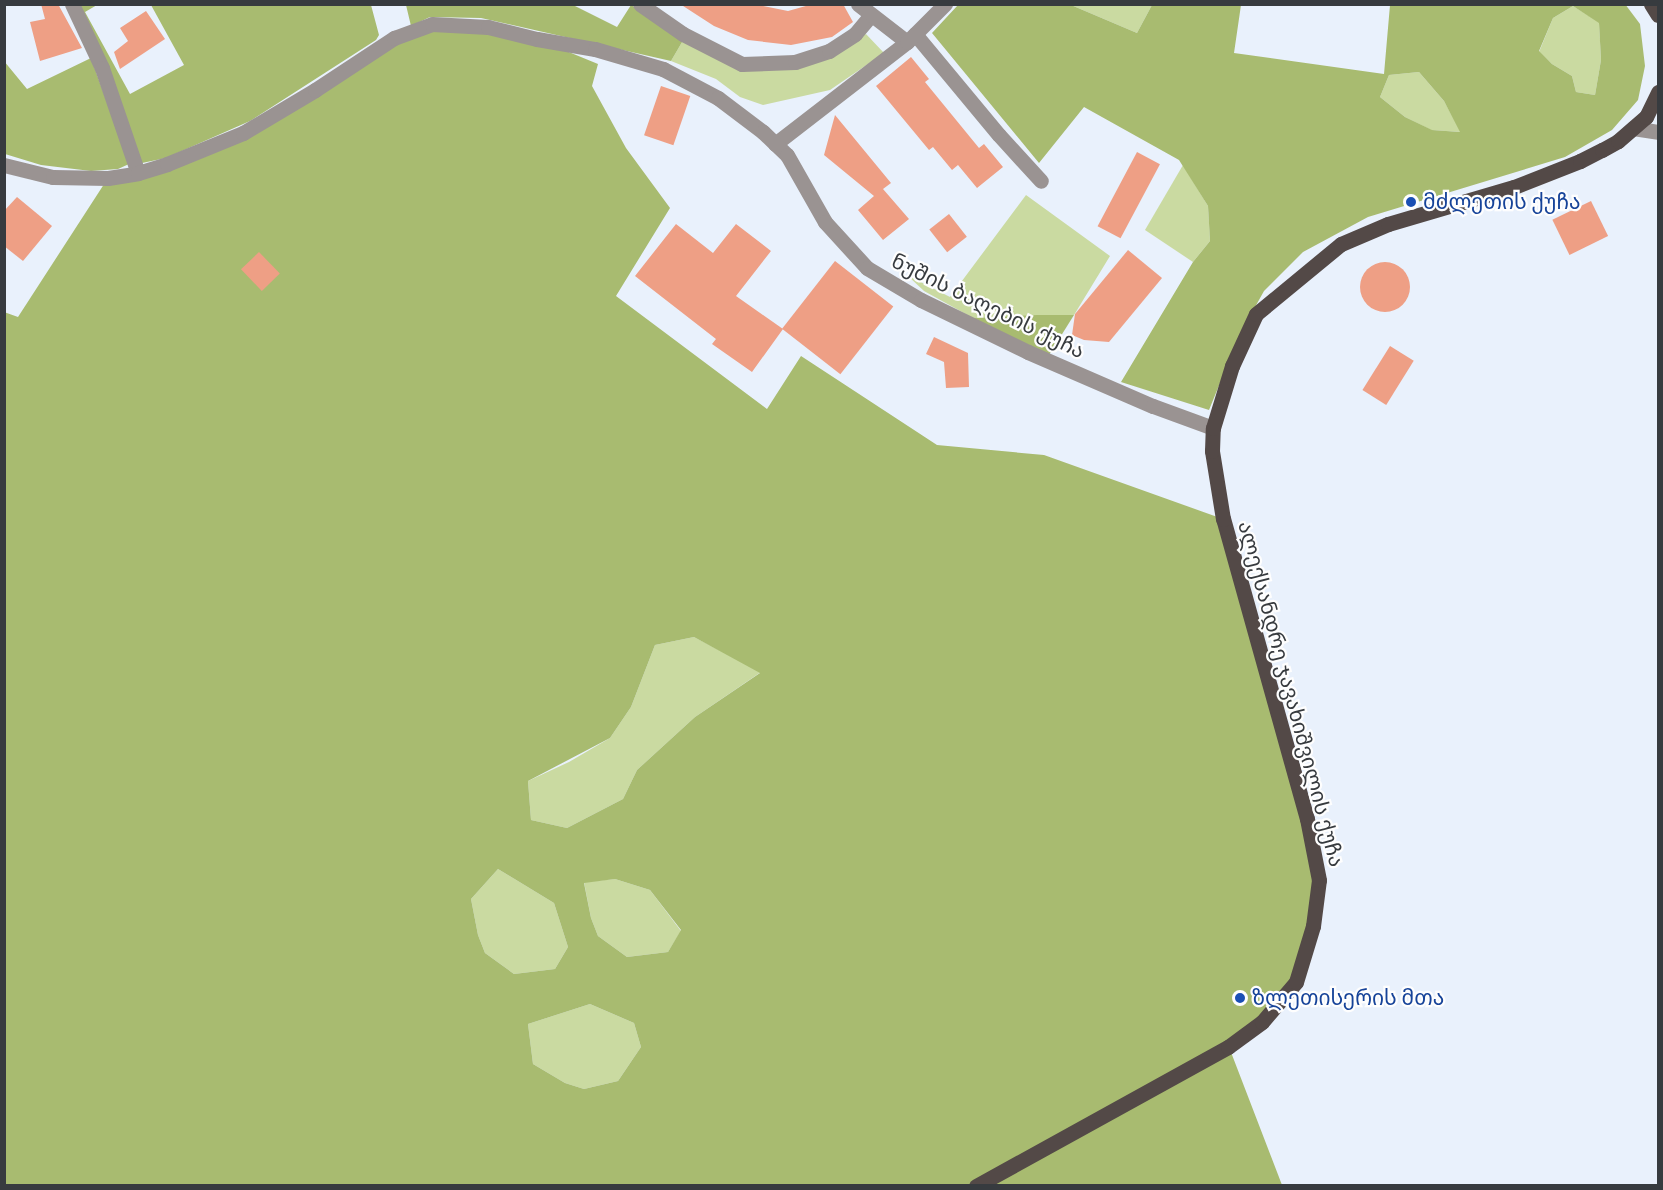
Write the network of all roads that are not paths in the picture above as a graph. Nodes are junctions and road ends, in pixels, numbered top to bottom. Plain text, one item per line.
1 (72, 4) edge
2 (640, 4) edge
3 (858, 4) edge
4 (945, 4) edge
5 (1651, 4) edge
6 (1658, 13) edge
7 (871, 15) junction
8 (911, 38) junction
9 (1659, 92) edge
10 (1633, 128) junction
11 (1659, 132) edge
12 (775, 144) junction
13 (4, 165) edge
14 (138, 173) junction
15 (1041, 181) dead end
16 (1213, 428) junction
17 (976, 1185) edge

1 - 14 street
2 - 7 street
3 - 7 street
4 - 8 street
5 - 6 main road
7 - 8 street
8 - 12 street
8 - 15 street
9 - 10 main road, ალექსანდრე ჯავახიშვილის ქუჩა
10 - 11 street
10 - 16 main road, ალექსანდრე ჯავახიშვილის ქუჩა
12 - 14 street, ნუშის ბაღების ქუჩა
12 - 16 street, ნუშის ბაღების ქუჩა
13 - 14 street, ნუშის ბაღების ქუჩა
16 - 17 main road, ალექსანდრე ჯავახიშვილის ქუჩა

